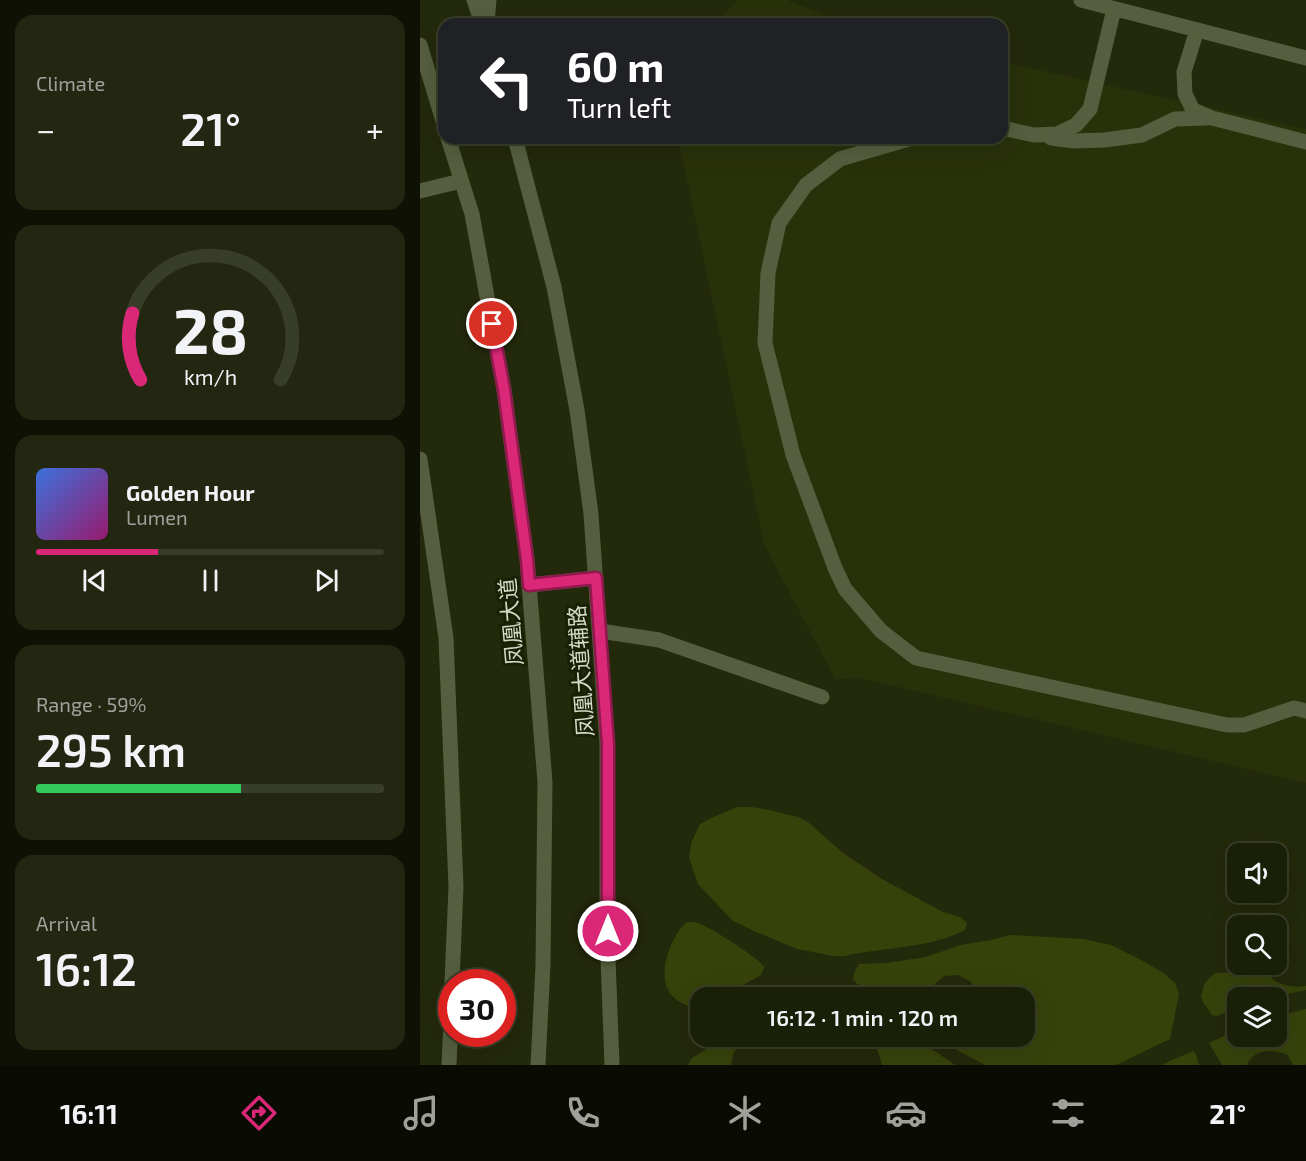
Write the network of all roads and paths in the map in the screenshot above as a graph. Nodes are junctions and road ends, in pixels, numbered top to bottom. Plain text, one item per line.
1 (474, 0) edge
2 (489, 0) edge
3 (1081, 0) edge
4 (1114, 9) junction
5 (480, 18) edge
6 (488, 18) edge
7 (1197, 30) junction
8 (420, 45) edge
9 (1306, 57) edge
10 (438, 104) edge
11 (1212, 118) junction
12 (1008, 129) edge
13 (1034, 135) junction
14 (1306, 142) edge
15 (450, 144) edge
16 (517, 144) edge
17 (891, 144) edge
18 (461, 181) junction
19 (420, 191) edge
20 (420, 459) edge
21 (596, 578) junction
22 (529, 585) junction
23 (600, 631) junction
24 (822, 697) dead end
25 (1306, 711) edge
26 (453, 969) edge
27 (450, 1047) edge
28 (449, 1065) edge
29 (538, 1065) edge
30 (612, 1065) edge

1 - 5 main road
2 - 6 main road
3 - 4 main road
4 - 7 main road
4 - 13 main road
7 - 9 main road
7 - 11 main road
8 - 10 main road
11 - 13 main road
11 - 14 main road
12 - 13 main road
15 - 18 main road, 凤凰大道
16 - 21 main road, 凤凰大道辅路
17 - 25 main road
18 - 19 main road
18 - 22 main road, 凤凰大道
20 - 26 main road
21 - 22 main road
21 - 23 main road, 凤凰大道辅路
22 - 29 main road, 凤凰大道
23 - 24 main road
23 - 30 main road, 凤凰大道辅路
27 - 28 main road

